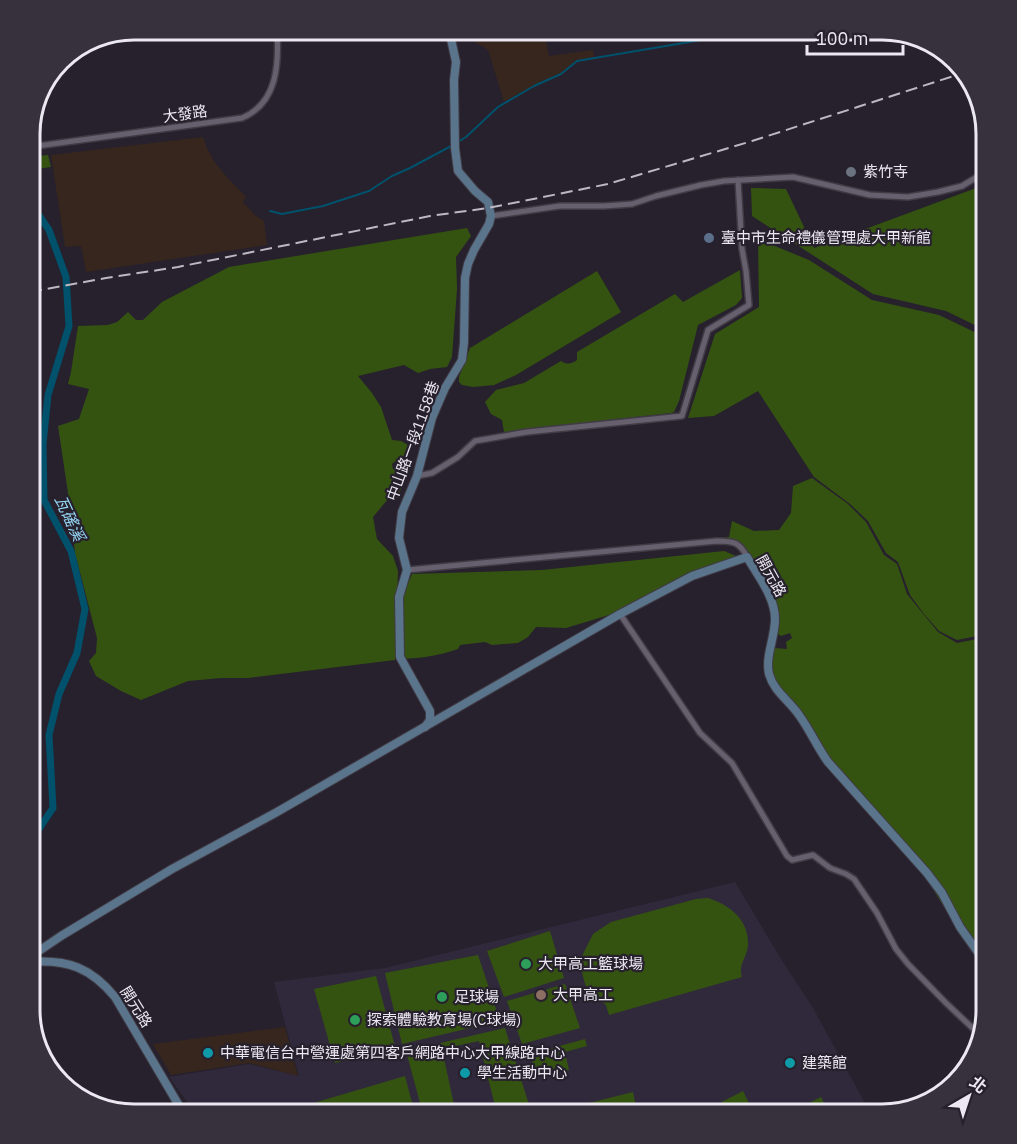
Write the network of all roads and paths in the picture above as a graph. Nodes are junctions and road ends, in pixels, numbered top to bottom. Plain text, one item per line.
1 (277, 40) edge
2 (451, 40) edge
3 (41, 145) edge
4 (976, 178) edge
5 (738, 180) junction
6 (491, 216) junction
7 (417, 476) junction
8 (747, 557) junction
9 (407, 570) junction
10 (620, 614) junction
11 (424, 728) junction
12 (49, 944) junction
13 (40, 950) edge
14 (976, 950) edge
15 (40, 961) edge
16 (47, 961) junction
17 (974, 1030) edge
18 (178, 1104) edge

1 - 3 street, 大發路
2 - 6 street
4 - 5 street
5 - 6 street
5 - 7 street
6 - 7 street, 中山路一段1158巷
7 - 9 street, 中山路一段1158巷
8 - 9 street
8 - 10 street, 開元路
8 - 14 street, 開元路
9 - 11 street, 中山路一段1158巷
10 - 11 street, 開元路
10 - 17 street
11 - 12 street, 開元路
12 - 13 street, 開元路
12 - 16 street
15 - 16 street, 開元路
16 - 18 street, 開元路

